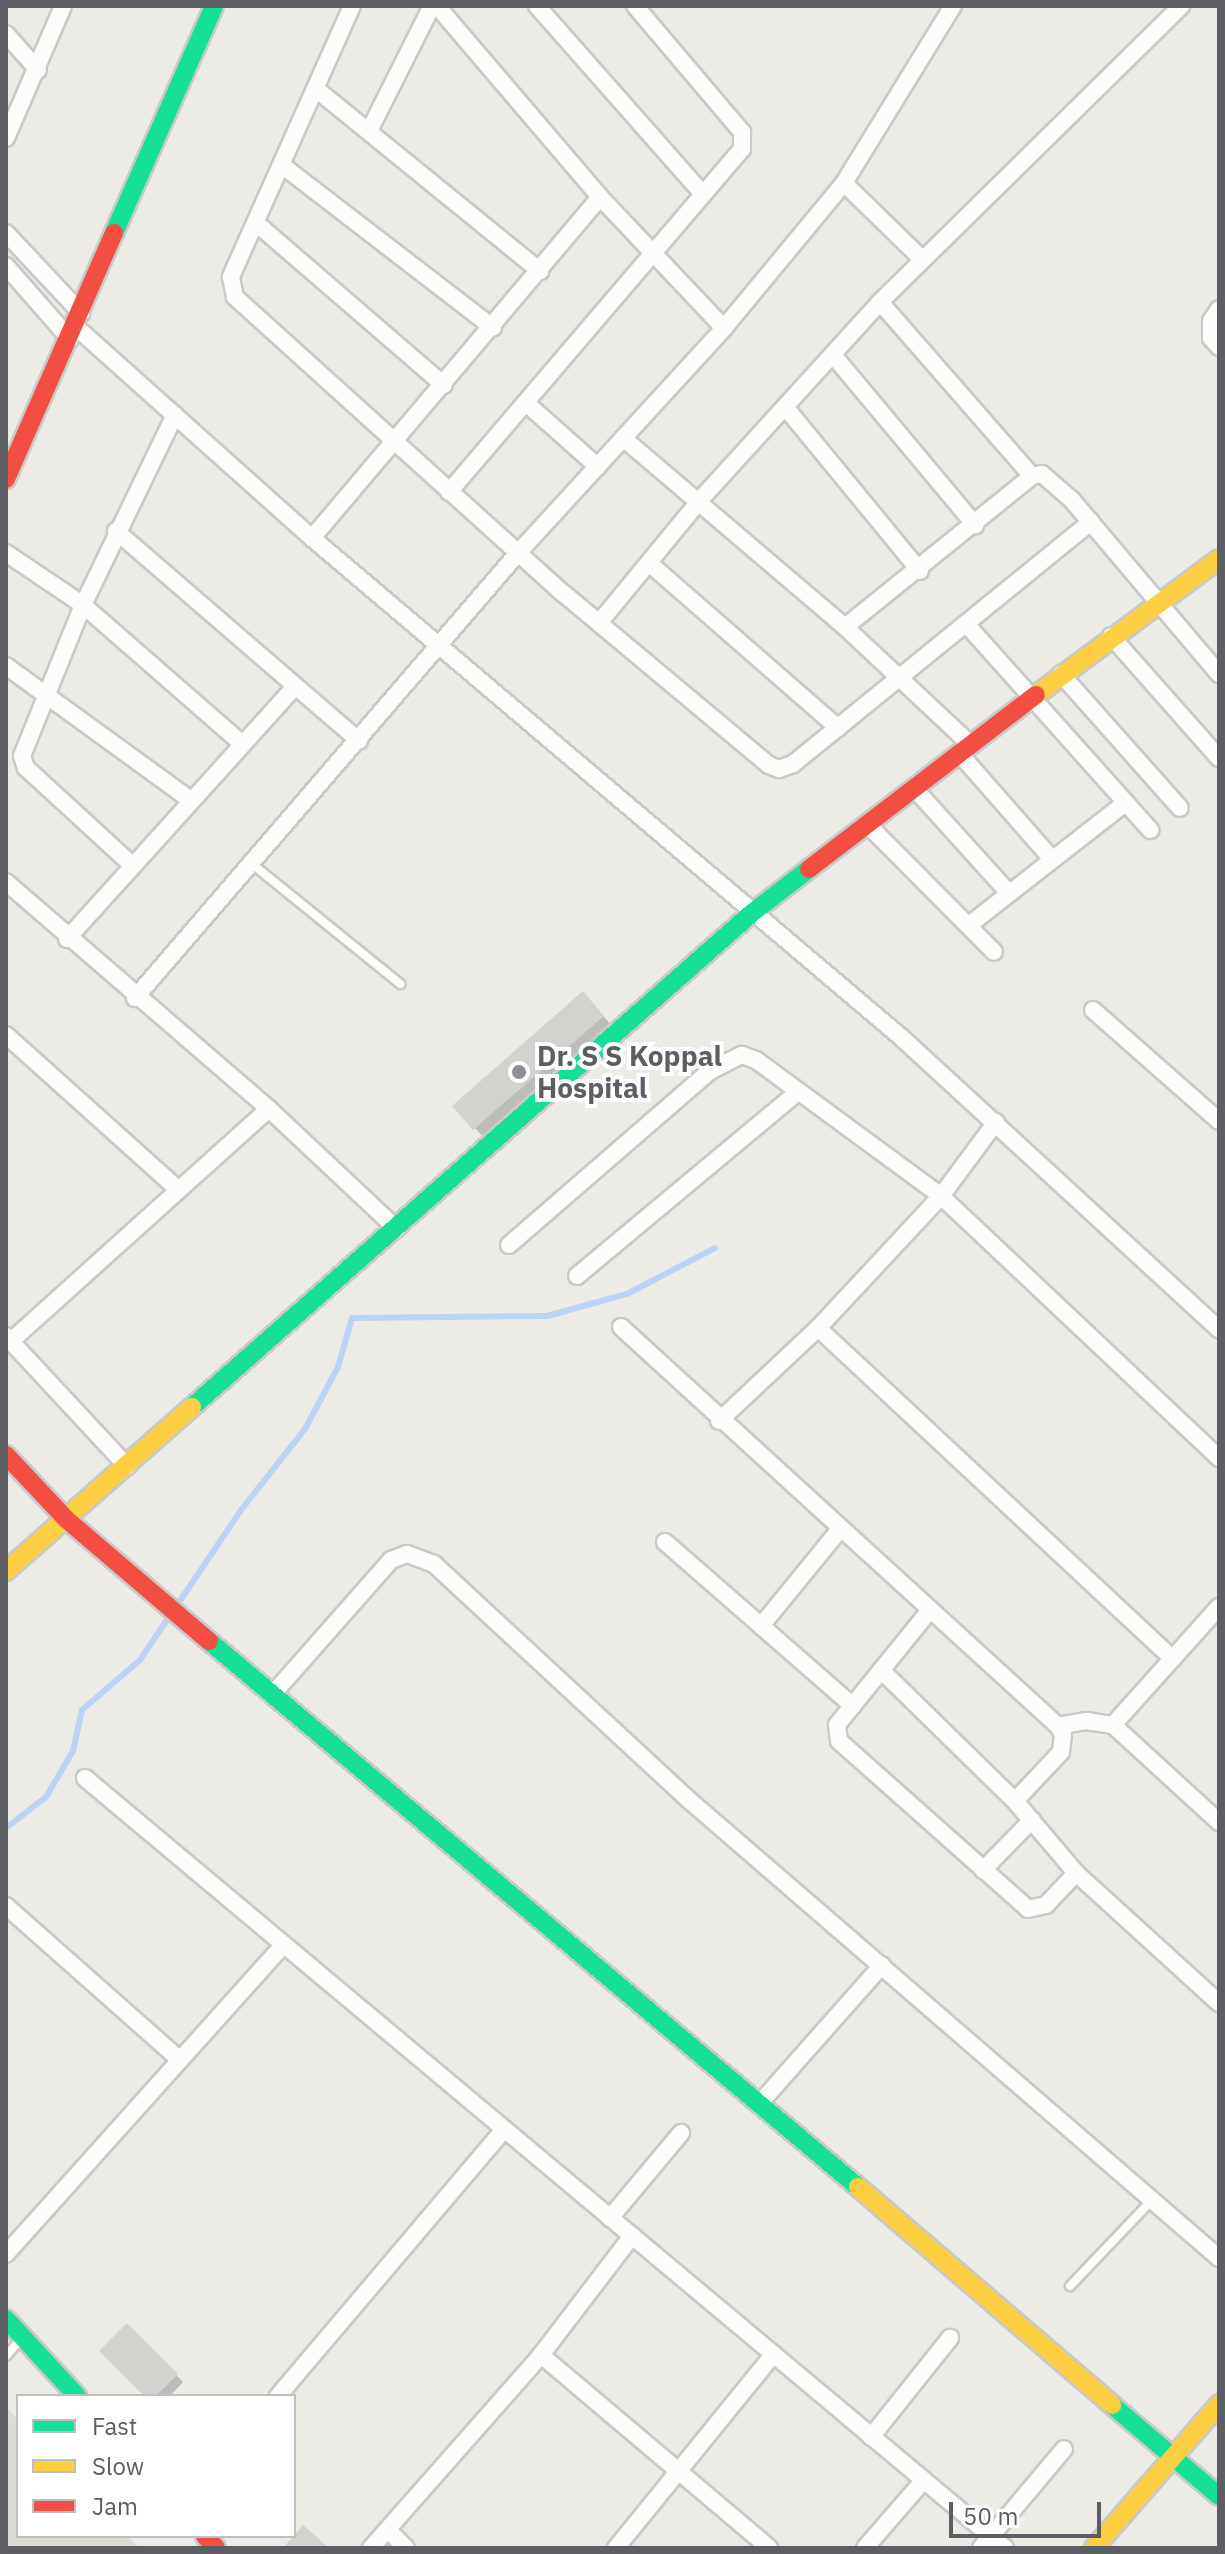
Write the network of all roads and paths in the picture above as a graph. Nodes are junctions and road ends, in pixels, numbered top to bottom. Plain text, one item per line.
1 (63, 6) edge
2 (214, 6) edge
3 (352, 6) edge
4 (435, 6) edge
5 (537, 6) edge
6 (635, 6) edge
7 (953, 6) edge
8 (1181, 6) edge
9 (6, 34) edge
10 (38, 70) junction
11 (316, 89) junction
12 (369, 131) junction
13 (6, 138) edge
14 (283, 166) junction
15 (844, 183) junction
16 (700, 191) junction
17 (600, 197) junction
18 (256, 223) junction
19 (6, 233) edge
20 (654, 252) junction
21 (922, 259) junction
22 (6, 266) edge
23 (540, 271) junction
24 (880, 302) junction
25 (1219, 309) edge
26 (76, 326) junction
27 (493, 328) junction
28 (724, 328) junction
29 (1219, 347) edge
30 (833, 355) junction
31 (444, 385) junction
32 (526, 403) junction
33 (786, 408) junction
34 (175, 415) junction
35 (623, 438) junction
36 (393, 443) junction
37 (598, 467) junction
38 (1032, 476) junction
39 (6, 479) edge
40 (449, 492) junction
41 (700, 500) junction
42 (1091, 522) junction
43 (975, 525) junction
44 (116, 531) junction
45 (312, 538) junction
46 (6, 553) edge
47 (518, 553) junction
48 (1219, 559) edge
49 (649, 563) junction
50 (920, 571) junction
51 (1157, 601) junction
52 (83, 605) junction
53 (599, 623) junction
54 (967, 625) junction
55 (845, 627) junction
56 (1111, 636) junction
57 (440, 646) junction
58 (6, 666) edge
59 (1061, 674) junction
60 (1219, 674) edge
61 (901, 679) junction
62 (295, 687) junction
63 (44, 692) junction
64 (1030, 699) junction
65 (838, 728) junction
66 (359, 741) junction
67 (240, 742) junction
68 (964, 749) junction
69 (1219, 758) edge
70 (914, 788) junction
71 (189, 799) junction
72 (1125, 803) junction
73 (1180, 808) dead end
74 (867, 824) junction
75 (1150, 830) dead end
76 (1051, 858) junction
77 (252, 864) junction
78 (132, 865) junction
79 (6, 882) edge
80 (1009, 893) junction
81 (752, 913) junction
82 (969, 925) junction
83 (67, 939) junction
84 (994, 952) dead end
85 (400, 984) dead end
86 (135, 998) junction
87 (1093, 1010) dead end
88 (6, 1035) edge
89 (798, 1092) junction
90 (269, 1109) junction
91 (1219, 1121) edge
92 (996, 1122) junction
93 (179, 1190) junction
94 (941, 1196) junction
95 (397, 1229) junction
96 (509, 1245) dead end
97 (577, 1276) dead end
98 (621, 1327) dead end
99 (818, 1328) junction
100 (1219, 1330) edge
101 (8, 1339) edge
102 (719, 1421) junction
103 (6, 1455) edge
104 (1219, 1458) edge
105 (127, 1466) junction
106 (66, 1519) junction
107 (840, 1529) junction
108 (665, 1542) dead end
109 (6, 1571) edge
110 (1219, 1607) edge
111 (930, 1610) junction
112 (761, 1626) junction
113 (1173, 1659) junction
114 (881, 1670) junction
115 (272, 1695) junction
116 (853, 1706) junction
117 (1113, 1725) junction
118 (1058, 1726) junction
119 (85, 1778) dead end
120 (1015, 1801) junction
121 (1032, 1820) junction
122 (1219, 1822) edge
123 (983, 1870) junction
124 (1076, 1873) junction
125 (6, 1906) edge
126 (283, 1945) junction
127 (882, 1965) junction
128 (1219, 2003) edge
129 (180, 2060) junction
130 (760, 2103) junction
131 (503, 2131) junction
132 (681, 2133) dead end
133 (1152, 2200) junction
134 (610, 2218) junction
135 (632, 2236) junction
136 (6, 2254) edge
137 (1219, 2258) edge
138 (1070, 2286) dead end
139 (6, 2319) edge
140 (23, 2337) junction
141 (950, 2338) dead end
142 (541, 2355) junction
143 (773, 2355) junction
144 (6, 2356) edge
145 (75, 2394) edge
146 (280, 2394) edge
147 (1219, 2404) edge
148 (871, 2437) junction
149 (1064, 2449) dead end
150 (1176, 2457) junction
151 (681, 2469) junction
152 (924, 2480) junction
153 (1219, 2496) edge
154 (388, 2530) junction
155 (986, 2542) edge
156 (371, 2548) edge
157 (406, 2548) edge
158 (616, 2548) edge
159 (769, 2548) edge
160 (865, 2548) edge
161 (1005, 2548) edge
162 (1094, 2548) edge

1 - 10 street
2 - 26 street
3 - 11 street
4 - 12 street
4 - 17 street
5 - 16 street
6 - 16 street
7 - 15 street
8 - 21 street
9 - 10 street
10 - 13 street
11 - 12 street
11 - 14 street
12 - 23 street
14 - 18 street
14 - 27 street
15 - 21 street
15 - 28 street
16 - 20 street
17 - 20 street
17 - 23 street
18 - 31 street
18 - 36 street
19 - 26 street
20 - 28 street
20 - 32 street
21 - 24 street
22 - 26 street
23 - 27 street
24 - 30 street
24 - 38 street
25 - 29 street
26 - 34 street
26 - 39 street
27 - 31 street
28 - 35 street
30 - 33 street
30 - 43 street
31 - 36 street
32 - 37 street
32 - 40 street
33 - 41 street
33 - 50 street
34 - 44 street
34 - 45 street
35 - 37 street
35 - 41 street
36 - 40 street
36 - 45 street
37 - 47 street
38 - 42 street
38 - 43 street
40 - 47 street
41 - 49 street
41 - 55 street
42 - 51 street
42 - 54 street
43 - 50 street
44 - 52 street
44 - 62 street
45 - 57 street
46 - 52 street
47 - 53 street
47 - 57 street
48 - 51 street
49 - 53 street
49 - 65 street
50 - 55 street
51 - 56 street
51 - 60 street
52 - 63 street
52 - 67 street
53 - 65 street
54 - 61 street
54 - 64 street
55 - 61 street
56 - 59 street
56 - 69 street
57 - 66 street
57 - 81 street
58 - 63 street
59 - 64 street
59 - 73 street
61 - 65 street
61 - 68 street
62 - 66 street
62 - 67 street
63 - 71 street
63 - 78 street
64 - 68 street
64 - 72 street
66 - 77 street
67 - 71 street
68 - 70 street
68 - 76 street
70 - 74 street
70 - 80 street
71 - 78 street
72 - 75 street
72 - 76 street
74 - 81 street
74 - 82 street
76 - 80 street
77 - 85 lane
77 - 86 street
78 - 83 street
79 - 83 street
80 - 82 street
81 - 92 street
81 - 95 street
82 - 84 street
83 - 86 street
86 - 90 street
87 - 91 street
88 - 93 street
89 - 94 street
89 - 96 street
89 - 97 street
90 - 93 street
90 - 95 street
92 - 94 street
92 - 100 street
93 - 101 street
94 - 99 street
94 - 104 street
95 - 105 street
98 - 102 street
99 - 102 street
99 - 113 street
101 - 105 street
102 - 107 street
103 - 106 street
105 - 106 street
106 - 109 street
106 - 115 street
107 - 111 street
107 - 112 street
108 - 112 street
110 - 113 street
111 - 114 street
111 - 118 street
112 - 116 street
113 - 117 street
114 - 116 street
114 - 120 street
115 - 127 street
115 - 130 street
116 - 123 street
117 - 118 street
117 - 122 street
118 - 120 street
119 - 126 street
120 - 121 street
121 - 123 street
121 - 124 street
123 - 124 street
124 - 128 street
125 - 129 street
126 - 129 street
126 - 131 street
127 - 130 street
127 - 133 street
129 - 136 street
130 - 150 street
131 - 134 street
131 - 146 street
132 - 134 street
133 - 137 street
133 - 138 lane
134 - 135 street
135 - 142 street
135 - 143 street
139 - 140 street
140 - 144 lane
140 - 145 street
141 - 148 street
142 - 151 street
142 - 154 street
143 - 148 street
143 - 151 street
147 - 150 street
148 - 152 street
149 - 155 street
150 - 153 street
150 - 162 street
151 - 158 street
151 - 159 street
152 - 155 street
152 - 160 street
154 - 156 street
154 - 157 street
155 - 161 street

